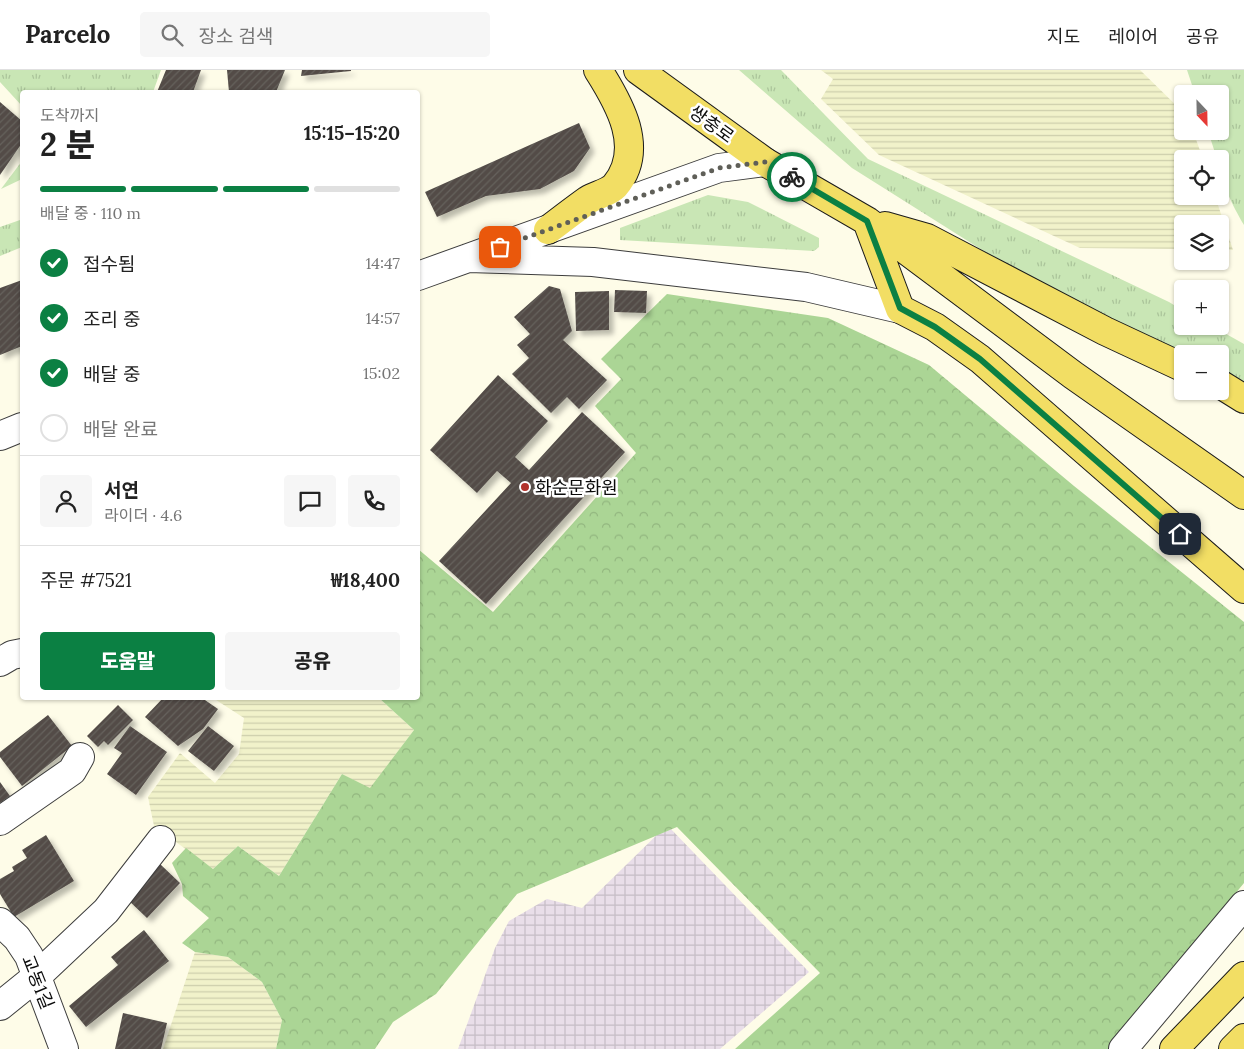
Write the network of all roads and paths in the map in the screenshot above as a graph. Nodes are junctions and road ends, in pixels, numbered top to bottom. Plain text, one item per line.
1 (598, 70) edge
2 (638, 70) edge
3 (765, 162) junction
4 (867, 221) junction
5 (548, 230) junction
6 (468, 258) junction
7 (420, 275) edge
8 (900, 308) junction
9 (1174, 363) edge
10 (1229, 390) edge
11 (1244, 399) edge
12 (20, 428) edge
13 (0, 436) edge
14 (1244, 495) edge
15 (1244, 589) edge
16 (20, 654) edge
17 (0, 662) edge
18 (80, 757) dead end
19 (0, 821) edge
20 (161, 840) dead end
21 (1244, 905) edge
22 (0, 922) edge
23 (1244, 976) edge
24 (36, 977) junction
25 (0, 1006) edge
26 (1244, 1038) edge
27 (64, 1049) edge
28 (1124, 1049) edge
29 (1174, 1049) edge
30 (1233, 1049) edge

1 - 5 main road
2 - 3 main road, 쌍충로
3 - 4 main road, 쌍충로
3 - 5 street
4 - 8 main road
4 - 9 main road
4 - 14 main road
5 - 6 street
6 - 7 street
6 - 8 street
8 - 15 main road
10 - 11 main road
12 - 13 street
16 - 17 street
18 - 19 street
20 - 24 street
21 - 28 street
22 - 24 street, 교동1길
23 - 29 main road
24 - 25 street
24 - 27 street, 교동1길
26 - 30 main road

